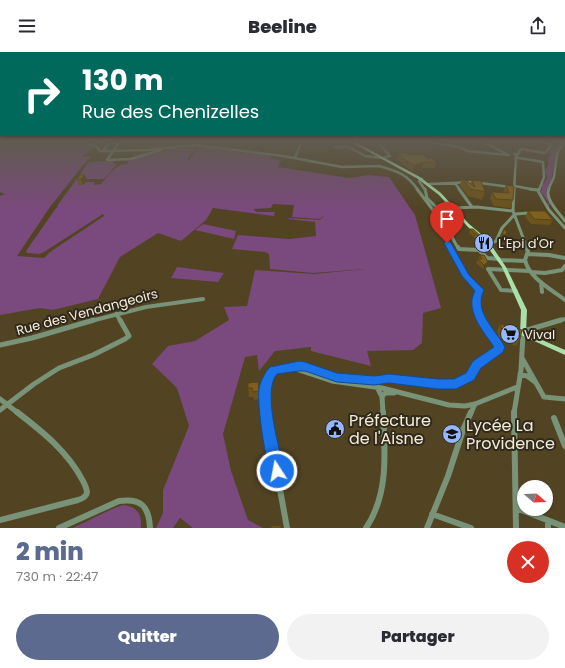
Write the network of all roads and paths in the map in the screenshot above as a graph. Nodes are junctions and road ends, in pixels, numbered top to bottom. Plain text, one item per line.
1 (327, 164) edge
2 (393, 164) edge
3 (514, 164) edge
4 (544, 164) edge
5 (556, 164) edge
6 (379, 166) junction
7 (419, 179) junction
8 (455, 183) junction
9 (429, 184) junction
10 (515, 187) junction
11 (538, 190) junction
12 (423, 197) junction
13 (472, 207) junction
14 (453, 208) junction
15 (514, 212) junction
16 (534, 213) edge
17 (545, 213) edge
18 (551, 213) junction
19 (565, 221) edge
20 (565, 228) edge
21 (489, 245) junction
22 (526, 254) junction
23 (498, 258) junction
24 (565, 258) edge
25 (525, 261) junction
26 (565, 266) edge
27 (506, 269) junction
28 (531, 271) junction
29 (541, 282) junction
30 (516, 291) junction
31 (542, 292) dead end
32 (202, 299) dead end
33 (565, 300) edge
34 (116, 314) junction
35 (565, 319) edge
36 (523, 332) junction
37 (0, 345) edge
38 (565, 353) edge
39 (521, 358) junction
40 (292, 368) junction
41 (520, 374) junction
42 (537, 383) junction
43 (377, 387) junction
44 (517, 387) junction
45 (401, 394) junction
46 (382, 397) junction
47 (0, 399) edge
48 (565, 399) edge
49 (475, 404) junction
50 (6, 405) junction
51 (0, 410) edge
52 (554, 418) dead end
53 (565, 446) edge
54 (516, 508) junction
55 (432, 514) junction
56 (0, 520) edge
57 (548, 524) edge
58 (565, 527) edge
59 (59, 528) edge
60 (150, 528) edge
61 (287, 528) edge
62 (366, 528) edge
63 (426, 528) edge
64 (471, 528) edge
65 (516, 528) edge

1 - 6 street
2 - 7 main road
3 - 10 street
4 - 11 street
5 - 19 street
6 - 7 street
6 - 12 street
7 - 9 main road
7 - 12 street
7 - 23 street
8 - 9 street
8 - 10 street
8 - 13 street
9 - 14 main road
10 - 11 street
10 - 15 street
11 - 18 street
12 - 40 street
13 - 14 street
13 - 15 street
14 - 21 main road
15 - 16 street
15 - 21 street
15 - 22 street
17 - 18 street
18 - 20 street
21 - 23 main road
22 - 24 street
22 - 25 street
23 - 25 street
23 - 27 main road
25 - 28 street
26 - 28 street
27 - 28 street
27 - 30 main road
27 - 30 street
28 - 29 street
29 - 31 street
29 - 33 street
30 - 36 main road
32 - 34 street, Rue des Vendangeoirs
34 - 37 street, Rue des Vendangeoirs
34 - 50 street
35 - 36 street
36 - 38 main road
36 - 39 street
39 - 41 street
39 - 42 street
40 - 43 street
40 - 61 street
41 - 42 street
41 - 44 street
42 - 48 street
43 - 45 street
43 - 46 street
44 - 49 street
44 - 54 street
45 - 46 street
45 - 49 street
46 - 62 street
47 - 50 street
49 - 55 street
50 - 51 street
50 - 56 street
52 - 53 street
54 - 57 street
54 - 65 street
55 - 63 street
55 - 64 street
57 - 58 street
59 - 60 street

